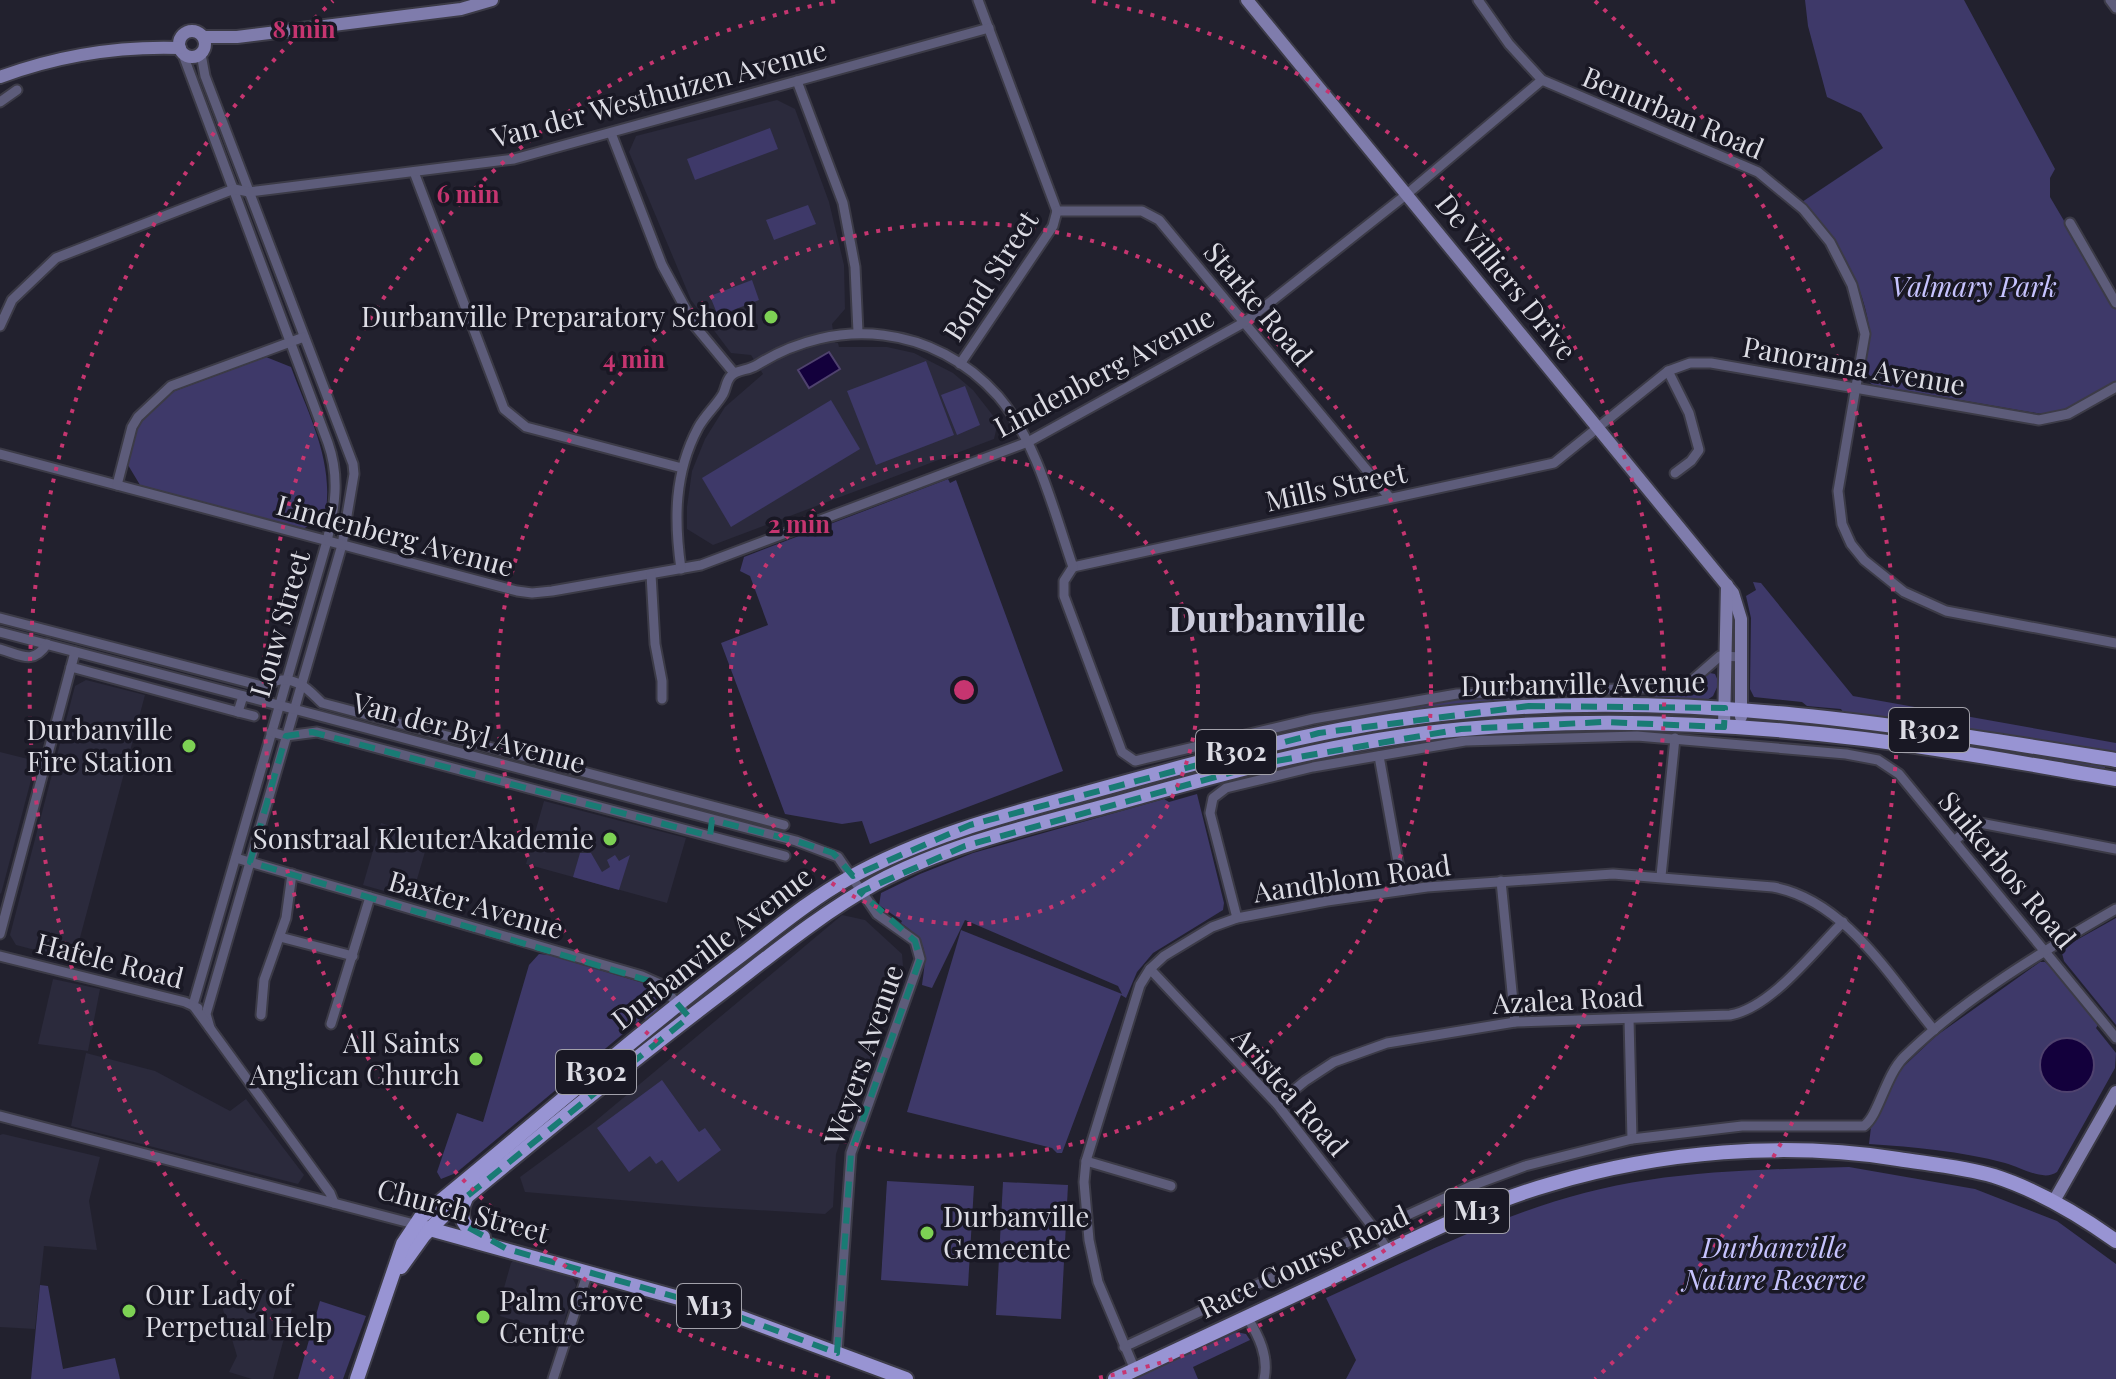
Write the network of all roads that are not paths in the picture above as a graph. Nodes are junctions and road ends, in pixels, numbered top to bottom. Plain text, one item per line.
1 (492, 0) edge
2 (978, 0) edge
3 (1247, 0) edge
4 (1478, 0) edge
5 (2110, 0) edge
6 (2116, 8) edge
7 (989, 28) junction
8 (181, 46) junction
9 (203, 46) junction
10 (0, 77) edge
11 (1542, 80) junction
12 (797, 81) junction
13 (17, 90) dead end
14 (0, 102) edge
15 (611, 133) junction
16 (414, 172) junction
17 (234, 189) junction
18 (249, 192) junction
19 (1407, 194) junction
20 (1057, 211) junction
21 (2070, 223) dead end
22 (2116, 303) edge
23 (1245, 322) junction
24 (0, 326) edge
25 (858, 332) junction
26 (304, 337) junction
27 (291, 342) junction
28 (960, 364) junction
29 (1668, 371) junction
30 (734, 373) junction
31 (2116, 387) edge
32 (1857, 390) junction
33 (1599, 427) junction
34 (1028, 442) junction
35 (0, 454) edge
36 (682, 468) junction
37 (1675, 473) dead end
38 (117, 485) junction
39 (1390, 498) junction
40 (327, 541) junction
41 (342, 545) junction
42 (1073, 567) junction
43 (681, 569) junction
44 (651, 574) junction
45 (1727, 585) junction
46 (0, 618) edge
47 (0, 632) edge
48 (2116, 643) edge
49 (47, 644) junction
50 (0, 649) edge
51 (75, 652) junction
52 (1726, 656) junction
53 (1742, 657) junction
54 (71, 667) junction
55 (288, 681) junction
56 (301, 684) junction
57 (243, 696) junction
58 (662, 699) dead end
59 (280, 706) junction
60 (1733, 708) junction
61 (294, 709) junction
62 (238, 712) junction
63 (254, 716) dead end
64 (1724, 727) junction
65 (1741, 728) junction
66 (271, 732) junction
67 (286, 736) junction
68 (1675, 738) junction
69 (1379, 756) junction
70 (2116, 760) edge
71 (2116, 779) edge
72 (712, 820) junction
73 (784, 825) dead end
74 (710, 836) junction
75 (1954, 841) junction
76 (2116, 849) edge
77 (785, 856) dead end
78 (236, 858) junction
79 (250, 862) junction
80 (292, 874) junction
81 (852, 876) junction
82 (1661, 876) junction
83 (1501, 881) junction
84 (1403, 890) junction
85 (861, 892) junction
86 (370, 897) junction
87 (2116, 909) edge
88 (1237, 918) junction
89 (1843, 922) junction
90 (0, 934) edge
91 (280, 937) junction
92 (2044, 950) junction
93 (0, 956) edge
94 (353, 956) junction
95 (1150, 969) junction
96 (677, 1004) junction
97 (193, 1005) junction
98 (206, 1014) junction
99 (261, 1015) dead end
100 (689, 1017) junction
101 (1629, 1019) junction
102 (1515, 1022) junction
103 (331, 1024) dead end
104 (210, 1028) junction
105 (1934, 1030) junction
106 (2116, 1038) edge
107 (2116, 1092) edge
108 (1277, 1104) junction
109 (0, 1116) edge
110 (1632, 1139) junction
111 (1086, 1161) junction
112 (1171, 1186) dead end
113 (466, 1197) junction
114 (2054, 1201) junction
115 (334, 1203) junction
116 (414, 1224) junction
117 (430, 1229) junction
118 (1375, 1230) junction
119 (1359, 1237) dead end
120 (2116, 1241) edge
121 (507, 1249) junction
122 (1388, 1251) junction
123 (588, 1272) junction
124 (392, 1281) junction
125 (1247, 1317) junction
126 (1124, 1347) junction
127 (837, 1353) junction
128 (1135, 1370) junction
129 (357, 1379) edge
130 (553, 1379) edge
131 (906, 1379) edge
132 (1115, 1379) edge
133 (1264, 1379) edge

1 - 9 street
2 - 7 street
3 - 19 street, De Villiers Drive
4 - 11 street
5 - 6 street
7 - 12 street, Van der Westhuizen Avenue
7 - 20 street
8 - 9 street
8 - 9 street
8 - 10 street
8 - 17 street, Louw Street
9 - 18 street, Louw Street
11 - 19 street, Benurban Road
11 - 32 street, Benurban Road
12 - 15 street, Van der Westhuizen Avenue
12 - 25 street
13 - 14 street
15 - 16 street, Van der Westhuizen Avenue
15 - 30 street
16 - 18 street, Van der Westhuizen Avenue
16 - 36 street
17 - 18 street, Van der Westhuizen Avenue
17 - 24 street
17 - 27 street, Louw Street
18 - 26 street, Louw Street
19 - 23 street, Lindenberg Avenue
19 - 33 street, De Villiers Drive
20 - 23 street, Starke Road
20 - 28 street, Bond Street
21 - 22 street
23 - 34 street, Lindenberg Avenue
23 - 39 street, Starke Road
25 - 28 street
25 - 30 street
26 - 27 street
26 - 41 street, Louw Street
27 - 38 street
27 - 40 street, Louw Street
28 - 34 street
29 - 32 street, Panorama Avenue
29 - 33 street, Panorama Avenue
29 - 37 street
30 - 36 street
31 - 32 street, Panorama Avenue
32 - 48 street, Benurban Road
33 - 39 street, Mills Street
33 - 45 street, De Villiers Drive
34 - 42 street
34 - 43 street, Lindenberg Avenue
35 - 38 street, Lindenberg Avenue
36 - 43 street
38 - 40 street, Lindenberg Avenue
39 - 42 street, Mills Street
40 - 41 street, Lindenberg Avenue
40 - 55 street, Louw Street
41 - 44 street, Lindenberg Avenue
41 - 56 street, Louw Street
42 - 52 street
43 - 44 street, Lindenberg Avenue
44 - 58 street
45 - 52 street, De Villiers Drive
45 - 53 street, De Villiers Drive
46 - 55 street, Van der Byl Avenue
47 - 49 street, Van der Byl Avenue
49 - 50 street, Van der Byl Avenue
49 - 51 street, Van der Byl Avenue
51 - 54 street
51 - 57 street, Van der Byl Avenue
52 - 53 street
52 - 60 street, De Villiers Drive
53 - 60 street, De Villiers Drive
54 - 62 street
54 - 90 street
55 - 56 street, Van der Byl Avenue
55 - 59 street, Louw Street
56 - 61 street, Louw Street
56 - 73 street, Van der Byl Avenue
57 - 59 street, Van der Byl Avenue
57 - 62 street
59 - 61 street, Van der Byl Avenue
59 - 66 street, Louw Street
60 - 64 street, De Villiers Drive
60 - 65 street, De Villiers Drive
60 - 70 main road, Durbanville Avenue / R302
60 - 81 main road, Durbanville Avenue / R302
61 - 67 street, Louw Street
61 - 72 street, Van der Byl Avenue
62 - 63 street
64 - 65 main road, Durbanville Avenue / R302
64 - 85 main road, Durbanville Avenue / R302
65 - 71 main road, Durbanville Avenue / R302
66 - 67 street
66 - 78 street, Louw Street
67 - 74 street
67 - 79 street, Louw Street
68 - 69 street, Suikerbos Road
68 - 75 street, Suikerbos Road
68 - 82 street
69 - 84 street
69 - 88 street, Suikerbos Road
72 - 74 street
72 - 81 street, Van der Byl Avenue
74 - 77 street
75 - 76 street
75 - 92 street, Suikerbos Road
78 - 79 street, Baxter Avenue
78 - 97 street, Louw Street
79 - 80 street, Baxter Avenue
79 - 98 street, Louw Street
80 - 86 street, Baxter Avenue
80 - 91 street
81 - 85 street, Van der Byl Avenue
81 - 96 main road, Durbanville Avenue / R302
82 - 83 street, Aandblom Road
82 - 89 street, Aandblom Road
83 - 84 street, Aandblom Road
83 - 102 street
84 - 88 street, Aandblom Road
85 - 100 main road, Durbanville Avenue / R302
85 - 127 street, Weyers Avenue
86 - 94 street
86 - 96 street, Baxter Avenue
87 - 92 street
88 - 95 street, Aandblom Road
89 - 101 street, Azalea Road
89 - 105 street, Aandblom Road
91 - 94 street
91 - 99 street
92 - 105 street
92 - 106 street, Suikerbos Road
93 - 97 street, Hafele Road
94 - 103 street
95 - 108 street, Aristea Road
95 - 111 street, Aandblom Road
96 - 100 street, Baxter Avenue
96 - 116 main road, Durbanville Avenue / R302
97 - 98 street, Hafele Road
97 - 104 street
98 - 104 street
100 - 113 main road, Durbanville Avenue / R302
101 - 102 street, Azalea Road
101 - 110 street
102 - 108 street, Azalea Road
104 - 115 street
105 - 110 street
107 - 114 street
108 - 118 street, Aristea Road
109 - 115 street, Church Street
110 - 118 street
111 - 112 street
111 - 126 street, Aandblom Road
113 - 117 main road, Durbanville Avenue / R302
113 - 121 main road
114 - 120 main road, Race Course Road / M13
114 - 122 main road, Race Course Road / M13
115 - 116 street, Church Street
116 - 117 main road, Church Street / M13
116 - 124 main road, Durbanville Avenue / R302
117 - 121 main road, Church Street / M13
117 - 124 main road, Durbanville Avenue / R302
118 - 122 street, Aristea Road
119 - 126 street
121 - 123 main road, Church Street / M13
122 - 125 main road, Race Course Road / M13
123 - 127 main road, Church Street / M13
123 - 130 street
124 - 129 main road, R302
125 - 128 main road, Race Course Road / M13
125 - 133 street
126 - 128 street, Aandblom Road
127 - 131 main road, Church Street / M13
128 - 132 main road, Race Course Road / M13

